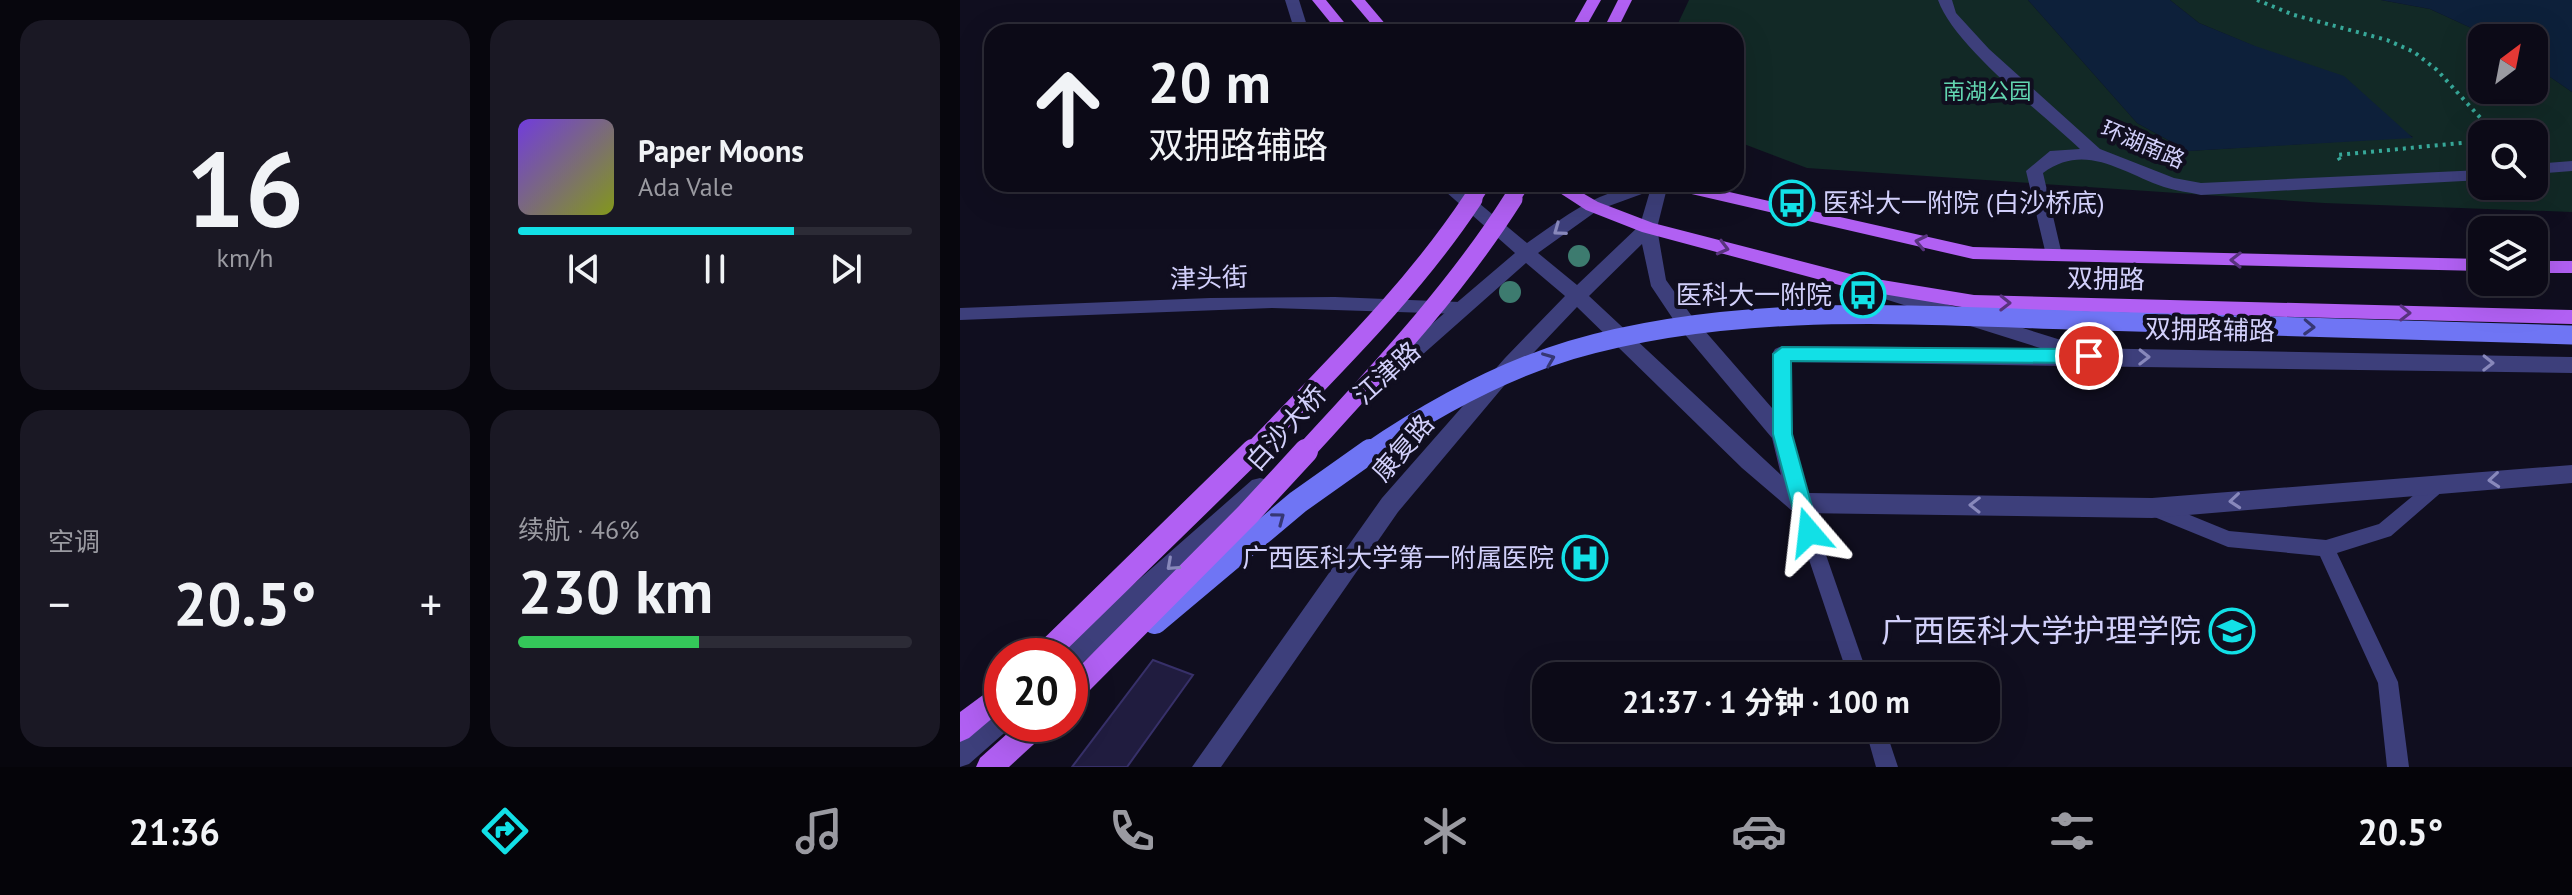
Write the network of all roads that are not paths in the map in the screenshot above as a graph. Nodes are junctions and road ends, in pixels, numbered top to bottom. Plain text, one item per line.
1 (1292, 0) edge
2 (1319, 0) edge
3 (1358, 0) edge
4 (1594, 0) edge
5 (1625, 0) edge
6 (1945, 0) edge
7 (1300, 24) edge
8 (1338, 24) edge
9 (1378, 24) edge
10 (1580, 24) edge
11 (1613, 24) edge
12 (2094, 153) junction
13 (2572, 166) edge
14 (2548, 168) edge
15 (2468, 176) edge
16 (1455, 192) edge
17 (1478, 192) edge
18 (1517, 192) edge
19 (1568, 192) edge
20 (1631, 192) edge
21 (1658, 192) edge
22 (1705, 192) edge
23 (1592, 206) junction
24 (1648, 228) junction
25 (1527, 252) junction
26 (2053, 255) junction
27 (2468, 265) edge
28 (2548, 267) edge
29 (2572, 267) edge
30 (1858, 283) junction
31 (1577, 296) junction
32 (1460, 308) junction
33 (960, 314) edge
34 (2572, 317) edge
35 (2572, 335) edge
36 (2089, 356) junction
37 (2572, 365) edge
38 (1782, 434) junction
39 (2572, 474) edge
40 (2438, 485) junction
41 (1799, 503) junction
42 (2152, 508) junction
43 (2326, 548) junction
44 (1062, 638) edge
45 (1088, 641) edge
46 (1853, 662) edge
47 (1088, 676) edge
48 (1088, 679) edge
49 (984, 709) edge
50 (960, 729) edge
51 (984, 734) edge
52 (1017, 742) edge
53 (1879, 742) edge
54 (960, 755) edge
55 (989, 767) edge
56 (1205, 767) edge
57 (1887, 767) edge
58 (2398, 767) edge

1 - 7 street
2 - 8 main road
3 - 9 main road
4 - 10 main road
5 - 11 main road
6 - 12 street, 环湖南路
12 - 15 street, 环湖南路
12 - 26 street
13 - 14 street
16 - 25 street
17 - 44 main road, 白沙大桥, bridge
18 - 47 main road, 白沙大桥, bridge
19 - 23 main road, 双拥路
20 - 23 street, 江津路
21 - 24 street
26 -> 22 main road, 双拥路
23 - 24 main road, 双拥路
23 -> 25 street, 江津路
24 -> 30 main road, 双拥路
24 - 31 street, 康复路
24 - 38 street
25 - 31 street
25 - 32 street, 江津路
27 -> 26 main road, 双拥路
28 - 29 main road
30 -> 34 main road, 双拥路
30 - 36 street
31 - 41 street
31 - 56 street, 康复路
32 - 33 lane, 津头街
32 -> 45 street, 江津路
48 -> 35 main road, bridge
36 -> 37 street, 双拥路辅路
36 - 38 street, 双拥路辅路
38 - 41 street
39 -> 40 street
40 -> 42 street
40 - 43 lane
42 -> 41 street
41 - 46 lane
42 - 43 lane
43 - 58 lane
49 - 50 main road
51 - 54 street
52 - 55 main road
53 - 57 lane

